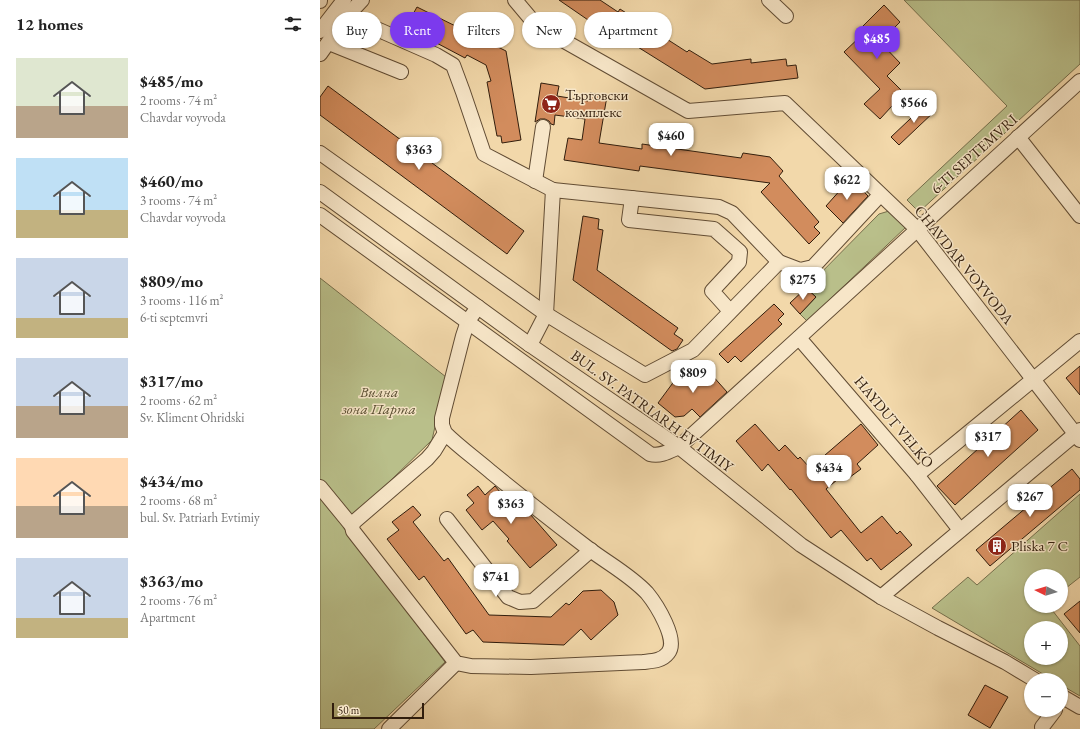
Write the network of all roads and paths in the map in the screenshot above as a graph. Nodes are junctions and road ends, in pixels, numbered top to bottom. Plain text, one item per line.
1 (344, 0) edge
2 (362, 0) edge
3 (515, 0) edge
4 (769, 0) edge
5 (351, 12) edge
6 (786, 16) dead end
7 (320, 31) edge
8 (382, 31) edge
9 (332, 38) edge
10 (329, 43) junction
11 (320, 54) edge
12 (401, 72) dead end
13 (1080, 81) edge
14 (543, 127) dead end
15 (1018, 137) junction
16 (320, 153) edge
17 (535, 181) junction
18 (553, 190) junction
19 (320, 192) edge
20 (880, 195) junction
21 (632, 198) junction
22 (320, 215) edge
23 (1080, 216) edge
24 (917, 229) junction
25 (779, 262) junction
26 (478, 307) junction
27 (730, 311) junction
28 (546, 314) junction
29 (468, 321) junction
30 (799, 338) junction
31 (1080, 341) edge
32 (530, 345) junction
33 (1034, 380) junction
34 (444, 433) junction
35 (1078, 434) edge
36 (679, 447) junction
37 (917, 475) junction
38 (320, 487) edge
39 (447, 519) dead end
40 (352, 526) junction
41 (960, 530) junction
42 (591, 550) junction
43 (881, 597) junction
44 (456, 663) junction
45 (1024, 673) edge
46 (1068, 701) edge
47 (1080, 706) edge
48 (1050, 717) edge
49 (1042, 727) dead end
50 (389, 729) edge

1 - 7 street
2 - 5 street
3 - 20 street, CHAVDAR VOYVODA
4 - 6 street
8 - 17 street
9 - 10 street
10 - 11 street
10 - 12 street
13 - 15 street, 6-TI SEPTEMVRI
14 - 17 street
15 - 23 street
15 - 24 street, 6-TI SEPTEMVRI
16 - 28 street
17 - 18 street
18 - 21 street
18 - 28 street
19 - 26 street, BUL. SV. PATRIARH EVTIMIY
20 - 24 street, CHAVDAR VOYVODA
20 - 25 street
21 - 25 street
21 - 27 street
22 - 29 street, 6-TI SEPTEMVRI
24 - 30 street, 6-TI SEPTEMVRI
24 - 33 street, CHAVDAR VOYVODA
25 - 27 street
26 - 29 street
26 - 32 street, BUL. SV. PATRIARH EVTIMIY
27 - 28 street
28 - 32 street
29 - 34 street
29 - 36 street, 6-TI SEPTEMVRI
30 - 36 street, 6-TI SEPTEMVRI
30 - 37 street, HAYDUT VELKO
31 - 33 street
32 - 36 street, BUL. SV. PATRIARH EVTIMIY
33 - 35 street, CHAVDAR VOYVODA
33 - 37 street
34 - 40 street
34 - 42 street
35 - 41 street
36 - 43 street, BUL. SV. PATRIARH EVTIMIY
37 - 41 street, HAYDUT VELKO
38 - 40 street
39 - 42 street
40 - 44 street
41 - 43 street
42 - 44 street
43 - 45 street, BUL. SV. PATRIARH EVTIMIY
44 - 50 street
46 - 47 street
48 - 49 street

